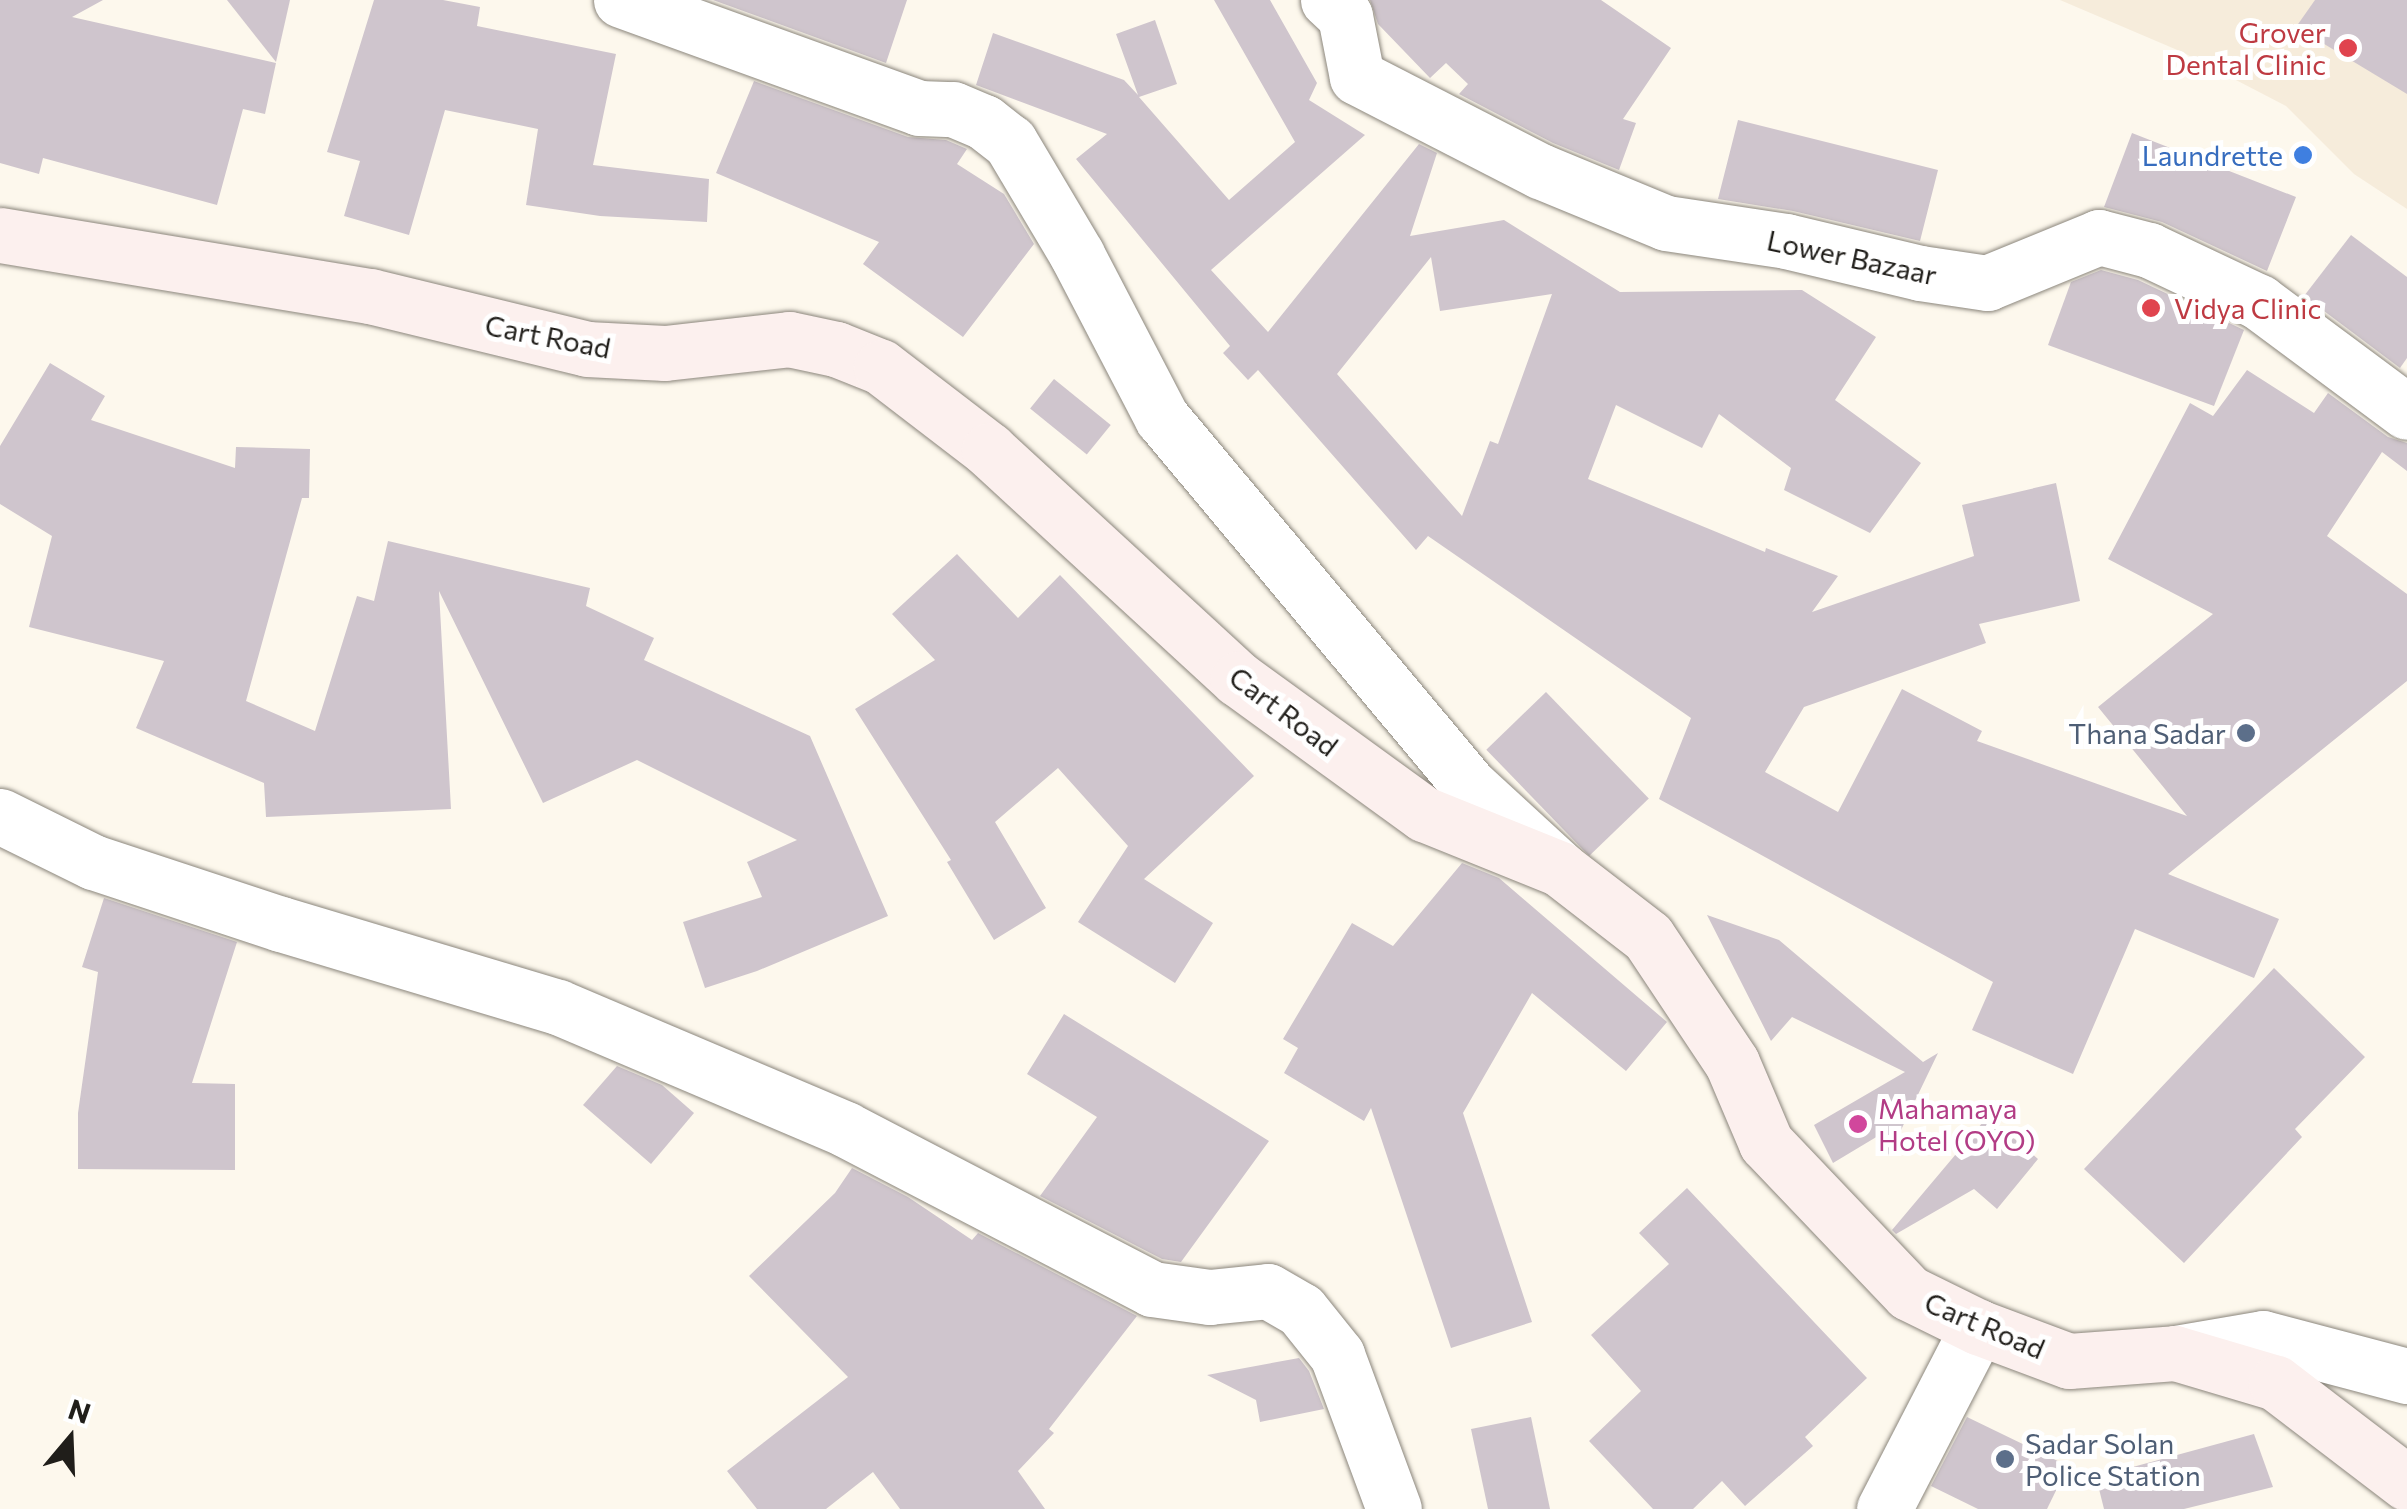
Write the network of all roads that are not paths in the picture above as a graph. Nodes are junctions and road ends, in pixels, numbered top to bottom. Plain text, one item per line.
1 (621, 0) edge
2 (1328, 0) edge
3 (9, 232) edge
4 (2407, 412) edge
5 (0, 816) edge
6 (1560, 869) junction
7 (1978, 1327) junction
8 (2175, 1353) junction
9 (2407, 1376) edge
10 (2407, 1482) edge
11 (1394, 1509) edge
12 (1884, 1509) edge

1 - 6 street
2 - 4 street, Lower Bazaar
3 - 6 main road, Cart Road
5 - 11 street
6 - 7 main road, Cart Road
7 - 8 main road, Cart Road
7 - 12 street
8 - 9 street
8 - 10 main road, Cart Road

